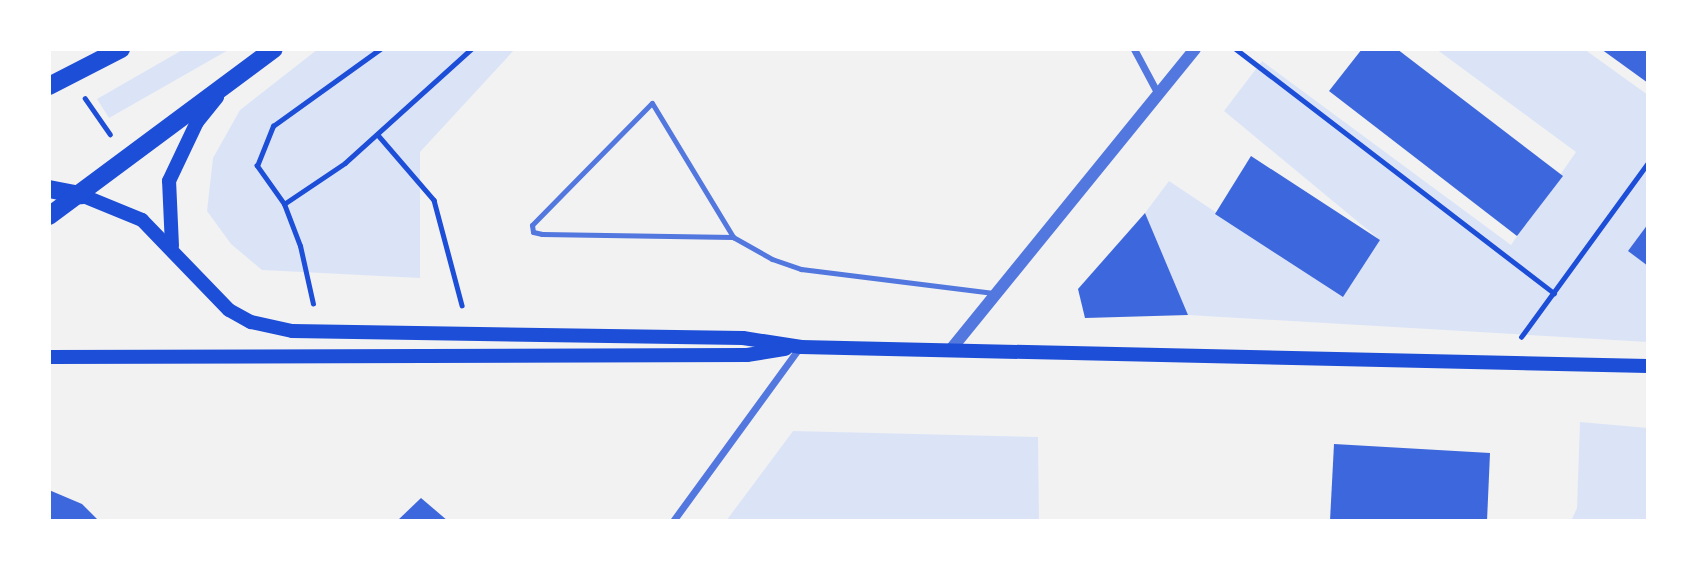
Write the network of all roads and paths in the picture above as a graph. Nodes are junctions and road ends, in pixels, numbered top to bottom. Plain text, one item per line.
1 (121, 49) edge
2 (274, 49) edge
3 (380, 49) edge
4 (471, 49) edge
5 (1134, 49) edge
6 (1195, 49) edge
7 (1236, 49) edge
8 (49, 86) edge
9 (221, 91) junction
10 (1158, 94) junction
11 (378, 135) junction
12 (1648, 163) edge
13 (49, 189) edge
14 (81, 195) junction
15 (284, 204) junction
16 (49, 216) edge
17 (733, 237) junction
18 (172, 246) junction
19 (1554, 293) junction
20 (997, 294) junction
21 (319, 332) junction
22 (469, 335) junction
23 (800, 347) junction
24 (952, 348) junction
25 (49, 357) edge
26 (1502, 363) junction
27 (1648, 366) edge
28 (673, 521) edge

1 - 8 main road
2 - 9 main road
3 - 15 path
4 - 11 path
5 - 10 street
6 - 10 street
7 - 19 path
9 - 14 main road
9 - 18 main road
10 - 20 street
11 - 15 path
11 - 22 path
12 - 19 path
13 - 14 main road
14 - 16 main road
14 - 18 main road
15 - 21 path
17 - 17 lane
17 - 20 lane
18 - 21 main road
19 - 26 path
20 - 24 street
21 - 22 main road
22 - 23 main road
23 - 24 main road
23 - 25 main road
23 - 28 street
24 - 26 main road
26 - 27 main road

